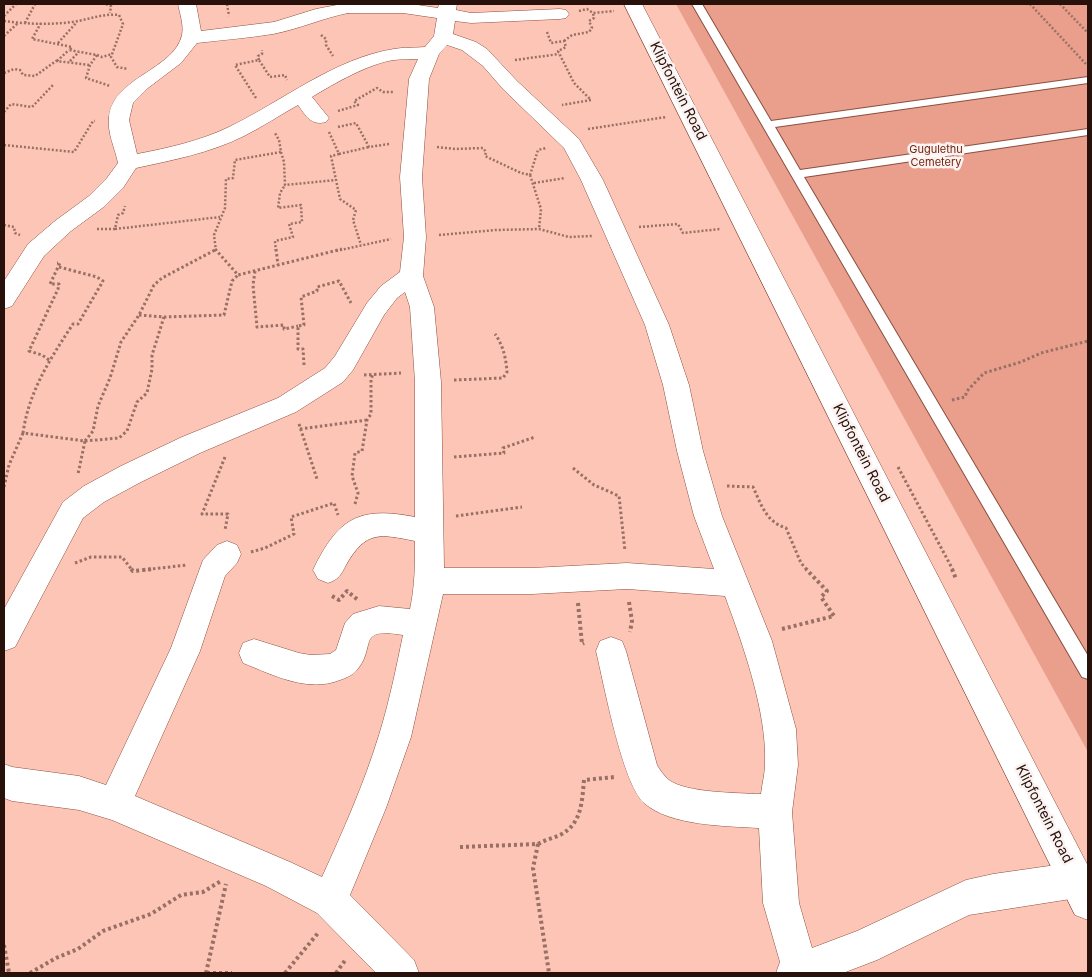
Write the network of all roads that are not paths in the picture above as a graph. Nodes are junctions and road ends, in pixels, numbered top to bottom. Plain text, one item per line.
1 (187, 4) edge
2 (697, 4) edge
3 (625, 7) edge
4 (560, 14) road end
5 (442, 27) edge
6 (190, 38) junction
7 (1088, 80) edge
8 (301, 96) junction
9 (323, 124) road end
10 (767, 125) junction
11 (1088, 132) edge
12 (129, 163) junction
13 (797, 174) junction
14 (411, 276) junction
15 (4, 300) edge
16 (430, 525) junction
17 (220, 561) road end
18 (328, 570) road end
19 (430, 581) junction
20 (735, 584) junction
21 (420, 626) junction
22 (4, 637) edge
23 (612, 646) road end
24 (254, 653) dead end
25 (1088, 671) edge
26 (4, 781) edge
27 (114, 804) junction
28 (775, 812) junction
29 (1083, 891) edge
30 (333, 903) junction
31 (798, 972) edge
32 (401, 973) edge

1 - 6 street
2 - 10 lane
3 - 29 street, Klipfontein Road
4 - 5 street
5 - 6 street
5 - 8 street
5 - 14 street
5 - 20 street
6 - 12 street
7 - 10 lane
8 - 9 street
8 - 12 street
10 - 13 lane
11 - 13 lane
12 - 15 street
13 - 25 lane
14 - 16 street
14 - 22 street
16 - 18 street
16 - 19 street
17 - 27 street
19 - 20 street
19 - 21 street
20 - 28 street
21 - 24 street
21 - 30 street
23 - 28 street
26 - 27 street
27 - 30 street
28 - 31 street
29 - 31 street
30 - 32 street

